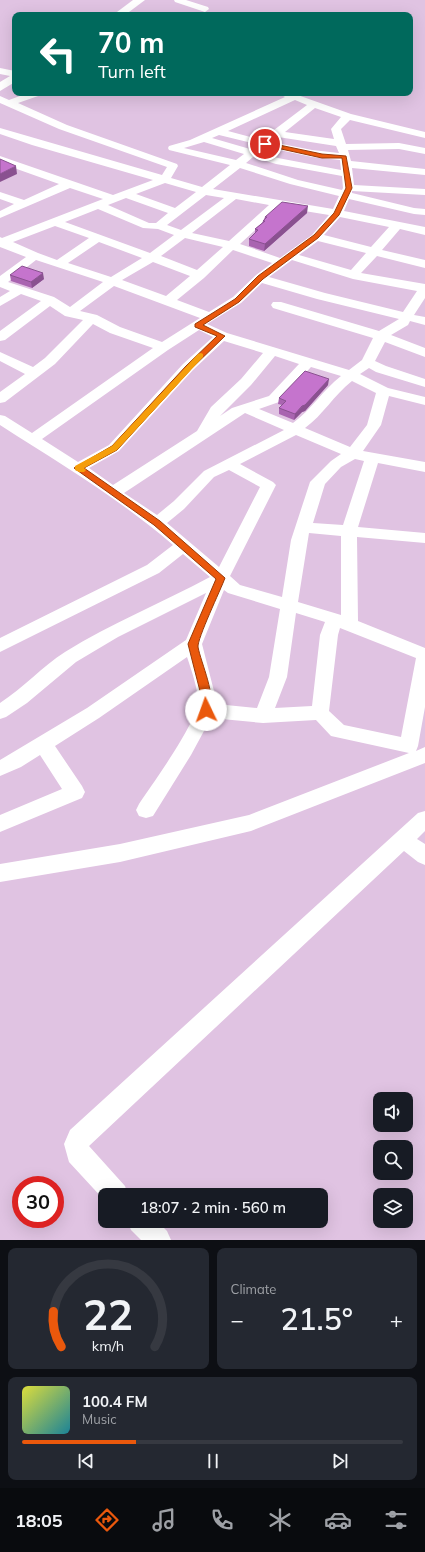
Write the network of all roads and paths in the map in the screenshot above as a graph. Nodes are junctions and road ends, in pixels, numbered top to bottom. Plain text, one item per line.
1 (140, 0) edge
2 (178, 0) edge
3 (205, 9) dead end
4 (122, 12) edge
5 (0, 71) edge
6 (12, 75) edge
7 (12, 78) edge
8 (0, 87) edge
9 (30, 96) edge
10 (286, 96) edge
11 (291, 96) edge
12 (314, 104) junction
13 (7, 105) edge
14 (258, 114) junction
15 (37, 116) junction
16 (348, 116) junction
17 (235, 123) junction
18 (299, 125) junction
19 (249, 127) dead end
20 (329, 130) junction
21 (218, 131) junction
22 (262, 131) dead end
23 (5, 132) edge
24 (276, 135) junction
25 (425, 135) edge
26 (203, 138) junction
27 (36, 143) junction
28 (265, 144) junction
29 (166, 150) junction
30 (425, 151) edge
31 (252, 153) junction
32 (144, 155) junction
33 (344, 157) junction
34 (0, 159) edge
35 (239, 164) junction
36 (425, 172) edge
37 (165, 179) junction
38 (69, 184) junction
39 (205, 191) junction
40 (347, 191) junction
41 (425, 192) edge
42 (126, 194) junction
43 (0, 195) edge
44 (233, 196) junction
45 (114, 199) junction
46 (278, 203) junction
47 (23, 204) junction
48 (98, 205) junction
49 (176, 212) junction
50 (425, 212) edge
51 (337, 213) junction
52 (0, 215) edge
53 (55, 222) junction
54 (397, 225) junction
55 (159, 226) junction
56 (425, 231) edge
57 (183, 234) junction
58 (316, 237) junction
59 (97, 238) junction
60 (1, 242) edge
61 (230, 245) junction
62 (374, 252) junction
63 (34, 256) junction
64 (151, 258) junction
65 (286, 259) junction
66 (59, 264) junction
67 (425, 264) edge
68 (200, 275) junction
69 (353, 275) junction
70 (260, 278) junction
71 (112, 282) junction
72 (0, 283) edge
73 (425, 289) edge
74 (20, 290) junction
75 (50, 300) junction
76 (168, 301) junction
77 (0, 302) edge
78 (277, 304) dead end
79 (70, 313) junction
80 (406, 316) junction
81 (211, 317) junction
82 (92, 318) junction
83 (425, 321) edge
84 (198, 325) junction
85 (222, 336) junction
86 (381, 336) junction
87 (0, 337) edge
88 (163, 347) junction
89 (272, 351) junction
90 (425, 353) edge
91 (0, 356) edge
92 (368, 362) junction
93 (308, 363) junction
94 (34, 373) junction
95 (350, 375) junction
96 (425, 383) edge
97 (383, 391) junction
98 (0, 399) edge
99 (425, 401) edge
100 (245, 408) junction
101 (0, 419) edge
102 (294, 430) junction
103 (202, 435) junction
104 (33, 439) junction
105 (353, 454) junction
106 (372, 458) junction
107 (229, 464) junction
108 (425, 467) edge
109 (78, 468) junction
110 (114, 492) junction
111 (157, 523) junction
112 (304, 527) junction
113 (349, 531) junction
114 (425, 538) edge
115 (183, 545) junction
116 (221, 578) junction
117 (290, 607) junction
118 (342, 622) junction
119 (193, 644) junction
120 (0, 646) edge
121 (425, 655) edge
122 (206, 710) junction
123 (0, 712) edge
124 (320, 713) junction
125 (263, 716) junction
126 (43, 744) junction
127 (425, 755) edge
128 (0, 768) edge
129 (146, 810) dead end
130 (425, 819) edge
131 (0, 824) edge
132 (403, 839) junction
133 (425, 856) edge
134 (0, 873) edge
135 (110, 1188) edge
136 (147, 1228) edge
137 (158, 1240) edge

1 - 4 main road
2 - 3 street
5 - 6 street
7 - 8 main road
9 - 13 street
10 - 14 street
11 - 12 street
12 - 16 street
12 - 18 street
13 - 15 street
14 - 17 street
14 - 18 street
15 - 23 street
15 - 32 street
16 - 20 street
16 - 25 street
17 - 19 street
17 - 21 street
18 - 20 street
18 - 24 street
20 - 33 street
21 - 26 street
21 - 28 street
22 - 24 street
23 - 27 street
24 - 28 street
24 - 33 street
26 - 29 street
26 - 31 street
27 - 34 street
27 - 37 street
28 - 31 street
28 - 33 street
29 - 32 street
29 - 35 street
30 - 33 street
31 - 33 street
31 - 35 street
32 - 37 street
33 - 36 street
33 - 40 street
34 - 38 street
35 - 39 street
35 - 40 street
37 - 39 street
37 - 42 street
38 - 45 street
38 - 47 street
39 - 44 street
39 - 49 street
40 - 41 street
40 - 50 street
40 - 51 street
42 - 45 street
42 - 49 street
43 - 47 street
44 - 46 street
44 - 57 street
45 - 48 street
46 - 51 street
46 - 61 street
47 - 52 street
48 - 53 street
48 - 55 street
49 - 55 street
51 - 54 street
51 - 58 street
53 - 59 street
53 - 60 street
54 - 56 street
54 - 62 street
55 - 57 street
57 - 61 street
57 - 64 street
58 - 62 street
58 - 65 street
59 - 64 street
59 - 66 street
60 - 63 street
61 - 65 street
61 - 68 street
62 - 67 street
62 - 69 street
63 - 66 street
63 - 72 street
64 - 68 street
64 - 71 street
65 - 69 street
65 - 70 street
66 - 71 street
68 - 76 street
69 - 73 street
70 - 80 street
70 - 81 street
71 - 76 street
71 - 79 street
72 - 74 street
73 - 80 street
74 - 75 street
74 - 77 street
75 - 79 street
75 - 87 street
76 - 81 street
78 - 86 street
79 - 82 street
80 - 83 street
80 - 86 street
81 - 84 street
82 - 88 street
82 - 94 street
84 - 85 street
84 - 88 street
85 - 89 street
85 - 109 street
86 - 90 street
86 - 92 street
88 - 104 street
89 - 93 street
89 - 103 street
91 - 94 street
92 - 95 street
92 - 96 street
93 - 95 street
93 - 100 street
94 - 98 street
95 - 97 street
95 - 102 street
97 - 99 street
97 - 105 street
100 - 102 street
100 - 103 street
101 - 104 street
102 - 105 street
102 - 107 street
103 - 110 street
104 - 109 street
105 - 106 street
105 - 112 street
106 - 108 street
106 - 113 street
107 - 111 street
107 - 116 street
109 - 110 street
110 - 111 street
111 - 115 street
112 - 113 street
112 - 117 street
113 - 114 street
113 - 118 street
115 - 116 street
115 - 120 street
116 - 117 street
116 - 119 street
116 - 123 street
117 - 118 street
117 - 125 street
118 - 121 street
118 - 124 street
119 - 122 street
119 - 126 street
121 - 124 street
122 - 125 street
122 - 129 street
124 - 125 street
126 - 128 street
126 - 131 street
127 - 134 street
130 - 132 street
132 - 133 street
132 - 135 street
136 - 137 street

